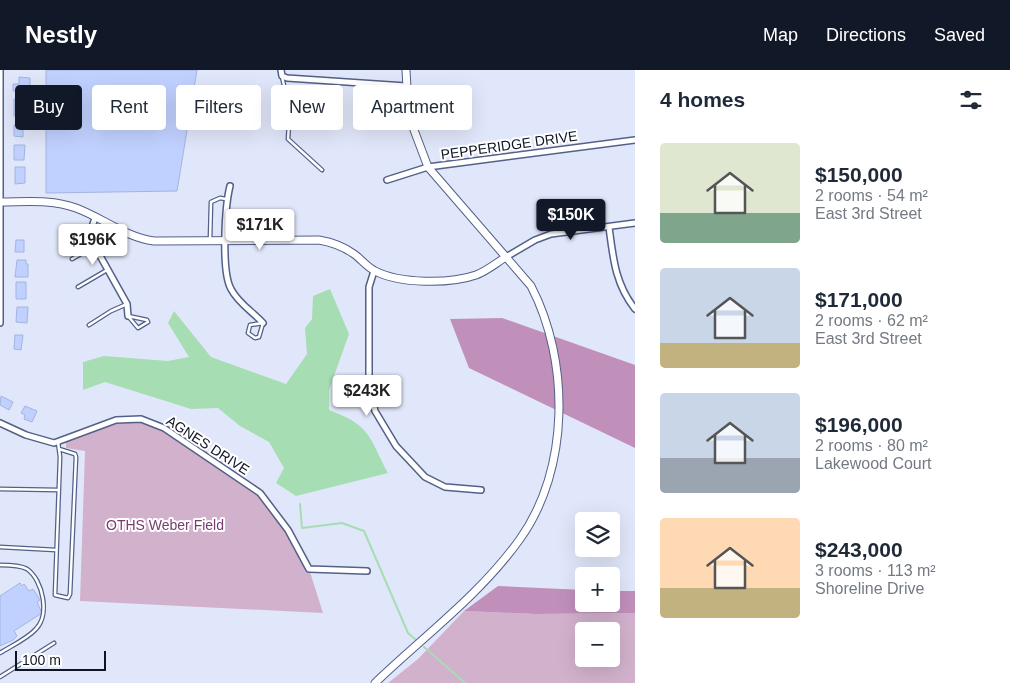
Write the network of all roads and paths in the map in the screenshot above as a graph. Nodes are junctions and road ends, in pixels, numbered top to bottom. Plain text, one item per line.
1 (0, 70) edge
2 (406, 70) edge
3 (281, 73) edge
4 (391, 85) edge
5 (406, 85) edge
6 (414, 130) edge
7 (635, 140) edge
8 (428, 167) junction
9 (322, 170) dead end
10 (387, 180) dead end
11 (230, 186) dead end
12 (226, 199) junction
13 (1, 202) edge
14 (95, 218) junction
15 (635, 223) edge
16 (609, 227) junction
17 (210, 241) junction
18 (226, 241) junction
19 (93, 247) junction
20 (506, 257) junction
21 (72, 259) dead end
22 (107, 270) junction
23 (374, 270) junction
24 (78, 287) dead end
25 (1, 295) edge
26 (127, 304) junction
27 (635, 309) edge
28 (128, 316) junction
29 (0, 323) edge
30 (264, 323) junction
31 (89, 325) dead end
32 (0, 423) edge
33 (58, 442) junction
34 (59, 450) junction
35 (0, 488) edge
36 (59, 490) junction
37 (481, 490) dead end
38 (0, 547) edge
39 (56, 550) junction
40 (0, 565) edge
41 (367, 571) dead end
42 (54, 643) dead end
43 (0, 653) edge
44 (0, 677) edge
45 (375, 683) edge

1 - 13 street
2 - 5 street
3 - 4 street
3 - 9 lane
6 - 8 street
7 - 8 street, PEPPERIDGE DRIVE
8 - 10 street, PEPPERIDGE DRIVE
8 - 20 street
11 - 12 street
12 - 17 lane
12 - 18 street
13 - 14 street
13 - 25 street
14 - 17 street
14 - 19 street
15 - 16 street
16 - 20 street
16 - 27 street
17 - 18 street
18 - 23 street
18 - 30 street
19 - 21 lane
19 - 22 street
20 - 23 street
20 - 45 street
22 - 24 lane
22 - 26 street
23 - 37 street
25 - 29 street
26 - 28 street
26 - 31 lane
28 - 28 lane
30 - 30 lane
32 - 33 street
33 - 34 lane
33 - 41 street, AGNES DRIVE
34 - 36 lane
34 - 39 lane
35 - 36 lane
36 - 39 lane
38 - 39 lane
40 - 43 lane
42 - 44 lane

